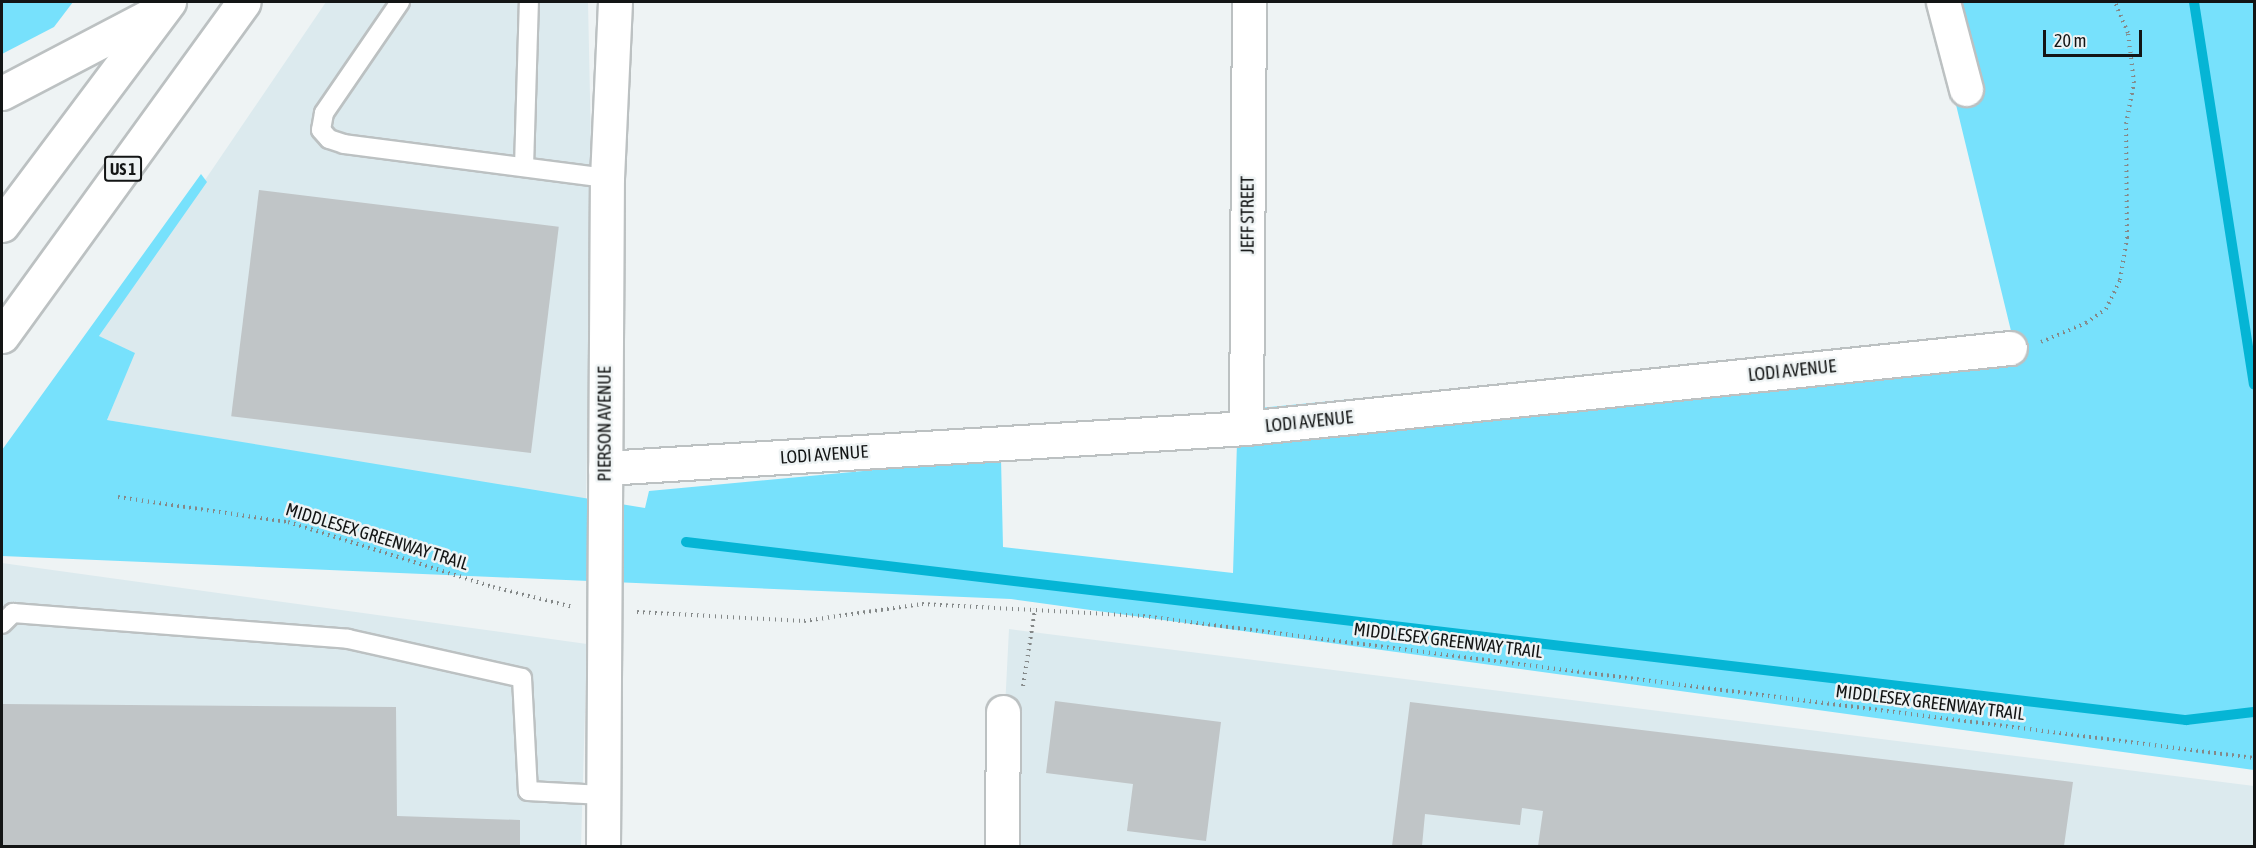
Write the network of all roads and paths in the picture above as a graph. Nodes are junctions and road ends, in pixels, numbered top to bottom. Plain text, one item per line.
1 (244, 2) edge
2 (400, 2) edge
3 (529, 2) edge
4 (615, 2) edge
5 (1249, 2) edge
6 (1943, 2) edge
7 (2115, 2) edge
8 (167, 5) edge
9 (1966, 89) dead end
10 (2, 93) edge
11 (524, 167) junction
12 (607, 178) junction
13 (2, 225) edge
14 (2, 336) edge
15 (2010, 348) joint
16 (1246, 428) junction
17 (605, 468) junction
18 (118, 497) dead end
19 (580, 608) dead end
20 (1035, 609) junction
21 (636, 612) dead end
22 (2, 624) edge
23 (1003, 712) joint
24 (2254, 758) edge
25 (603, 795) junction
26 (603, 846) edge
27 (1002, 846) edge

1 - 14 main road, US 1
2 - 11 lane
3 - 11 lane
4 - 12 main road, PIERSON AVENUE
5 - 16 main road, JEFF STREET
6 - 9 main road
7 - 15 path
8 - 10 main road
8 - 13 main road
11 - 12 lane
12 - 17 main road, PIERSON AVENUE
15 - 16 main road, LODI AVENUE
16 - 17 main road, LODI AVENUE
17 - 25 main road, PIERSON AVENUE
18 - 19 path, MIDDLESEX GREENWAY TRAIL
20 - 21 path, MIDDLESEX GREENWAY TRAIL
20 - 23 path
20 - 24 path, MIDDLESEX GREENWAY TRAIL
22 - 25 lane
23 - 27 main road
25 - 26 main road, PIERSON AVENUE

